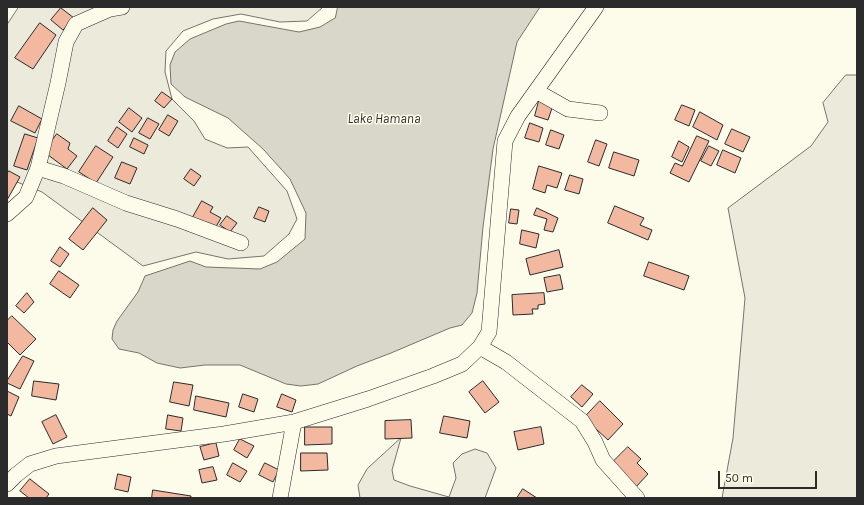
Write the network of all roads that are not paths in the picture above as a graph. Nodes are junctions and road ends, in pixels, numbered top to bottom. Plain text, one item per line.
1 (122, 7) edge
2 (596, 7) edge
3 (536, 91) junction
4 (600, 113) dead end
5 (38, 168) junction
6 (7, 214) edge
7 (242, 243) dead end
8 (480, 347) junction
9 (294, 422) junction
10 (7, 484) edge
11 (280, 498) edge
12 (637, 498) edge

1 - 5 street
2 - 3 street
3 - 4 street
3 - 8 street
5 - 6 street
5 - 7 street
8 - 9 street
8 - 12 street
9 - 10 street
9 - 11 street

